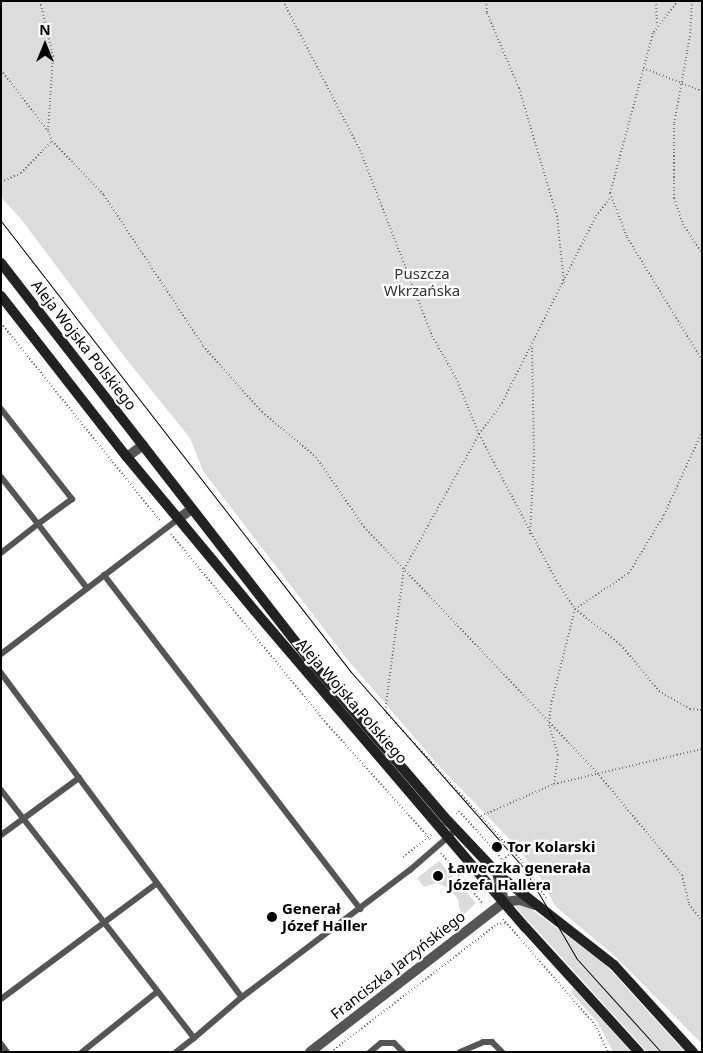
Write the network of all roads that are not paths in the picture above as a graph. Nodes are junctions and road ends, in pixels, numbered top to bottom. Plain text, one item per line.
1 (1, 263) edge
2 (1, 296) edge
3 (1, 409) edge
4 (143, 445) junction
5 (127, 458) junction
6 (1, 477) edge
7 (192, 509) junction
8 (178, 520) junction
9 (38, 524) junction
10 (1, 553) edge
11 (104, 575) junction
12 (87, 588) junction
13 (1, 654) edge
14 (1, 673) edge
15 (79, 778) junction
16 (1, 790) edge
17 (23, 819) junction
18 (452, 833) junction
19 (1, 835) edge
20 (497, 873) junction
21 (156, 882) junction
22 (504, 902) junction
23 (541, 908) junction
24 (360, 909) junction
25 (104, 923) junction
26 (157, 992) junction
27 (242, 997) junction
28 (1, 999) edge
29 (194, 1038) junction
30 (1, 1044) edge
31 (372, 1051) edge
32 (7, 1052) edge
33 (82, 1052) edge
34 (176, 1052) edge
35 (310, 1052) edge
36 (403, 1052) edge
37 (460, 1052) edge
38 (502, 1052) edge
39 (639, 1052) edge
40 (692, 1052) edge

1 - 4 main road, Aleja Wojska Polskiego
2 - 5 main road, Aleja Wojska Polskiego
3 - 9 lane
4 - 5 street
4 - 7 main road, Aleja Wojska Polskiego
5 - 8 main road, Aleja Wojska Polskiego
6 - 9 lane
7 - 8 street
7 - 18 main road, Aleja Wojska Polskiego
8 - 11 lane
8 - 18 main road, Aleja Wojska Polskiego
9 - 10 lane
9 - 12 lane
11 - 12 lane
11 - 24 lane
12 - 13 lane
14 - 15 lane
15 - 17 lane
15 - 21 lane
16 - 17 lane
17 - 19 lane
17 - 25 lane
18 - 20 main road, Aleja Wojska Polskiego
18 - 22 main road, Aleja Wojska Polskiego
18 - 24 lane
20 - 22 street, Aleja Wojska Polskiego
20 - 23 main road, Aleja Wojska Polskiego
21 - 25 lane
21 - 27 lane
22 - 23 street, Aleja Wojska Polskiego
22 - 35 street, Franciszka Jarzyńskiego
22 - 39 main road, Aleja Wojska Polskiego
23 - 40 main road, Aleja Wojska Polskiego
24 - 27 lane
25 - 26 lane
25 - 28 lane
26 - 29 lane
26 - 33 lane
27 - 29 lane
29 - 34 lane
30 - 32 lane
31 - 36 lane
37 - 38 lane

